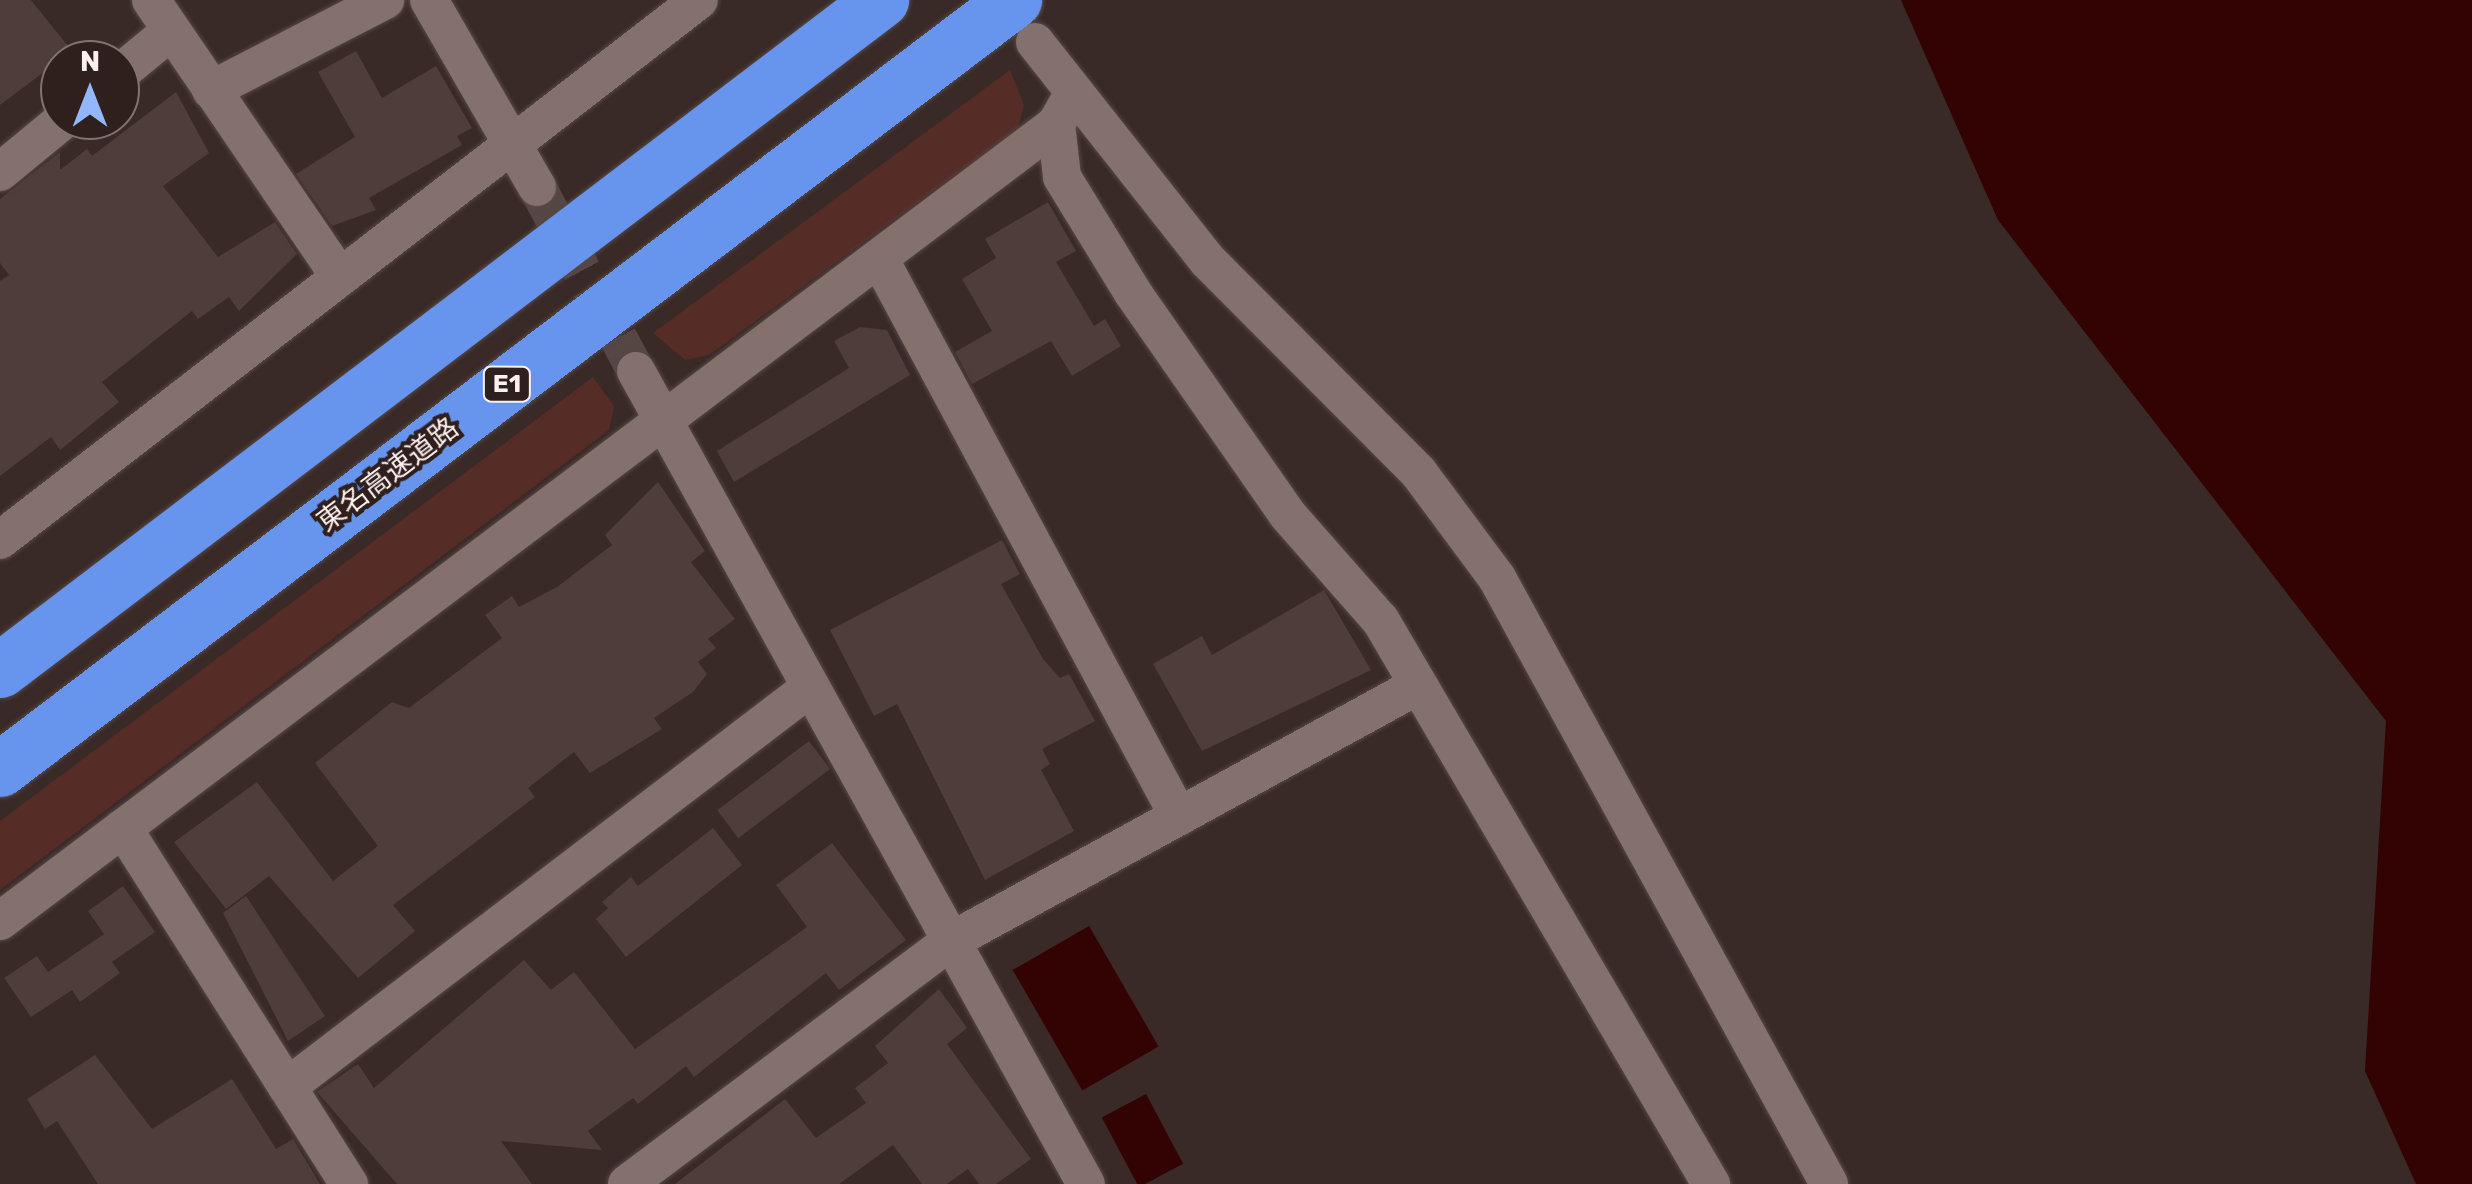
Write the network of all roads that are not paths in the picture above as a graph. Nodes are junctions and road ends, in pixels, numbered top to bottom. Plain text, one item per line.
1 (385, 0) edge
2 (430, 0) edge
3 (699, 0) edge
4 (880, 0) edge
5 (161, 16) edge
6 (1024, 21) edge
7 (140, 45) edge
8 (211, 90) junction
9 (1064, 110) junction
10 (40, 139) edge
11 (512, 144) junction
12 (0, 172) edge
13 (536, 186) tunnel mouth
14 (879, 258) junction
15 (338, 276) junction
16 (636, 371) tunnel mouth
17 (664, 420) junction
18 (0, 540) edge
19 (0, 670) edge
20 (1419, 685) junction
21 (811, 687) junction
22 (0, 769) edge
23 (1180, 817) junction
24 (123, 828) junction
25 (0, 921) edge
26 (951, 941) junction
27 (287, 1087) junction
28 (1076, 1180) edge
29 (349, 1184) edge
30 (627, 1184) edge
31 (1710, 1184) edge
32 (1829, 1184) edge

1 - 8 street
2 - 11 street
3 - 11 street
4 - 19 highway
5 - 7 street
5 - 8 street
6 - 9 street
6 - 22 highway, 東名高速道路 / E1
8 - 15 street
9 - 14 street
9 - 20 street
9 - 32 street
10 - 12 street
11 - 13 street
11 - 15 street
14 - 17 street
14 - 23 street
15 - 18 street
16 - 17 street
17 - 21 street
17 - 24 street
20 - 23 street
20 - 31 street
21 - 26 street
21 - 27 street
23 - 26 street
24 - 25 street
24 - 27 street
26 - 28 street
26 - 30 street
27 - 29 street

